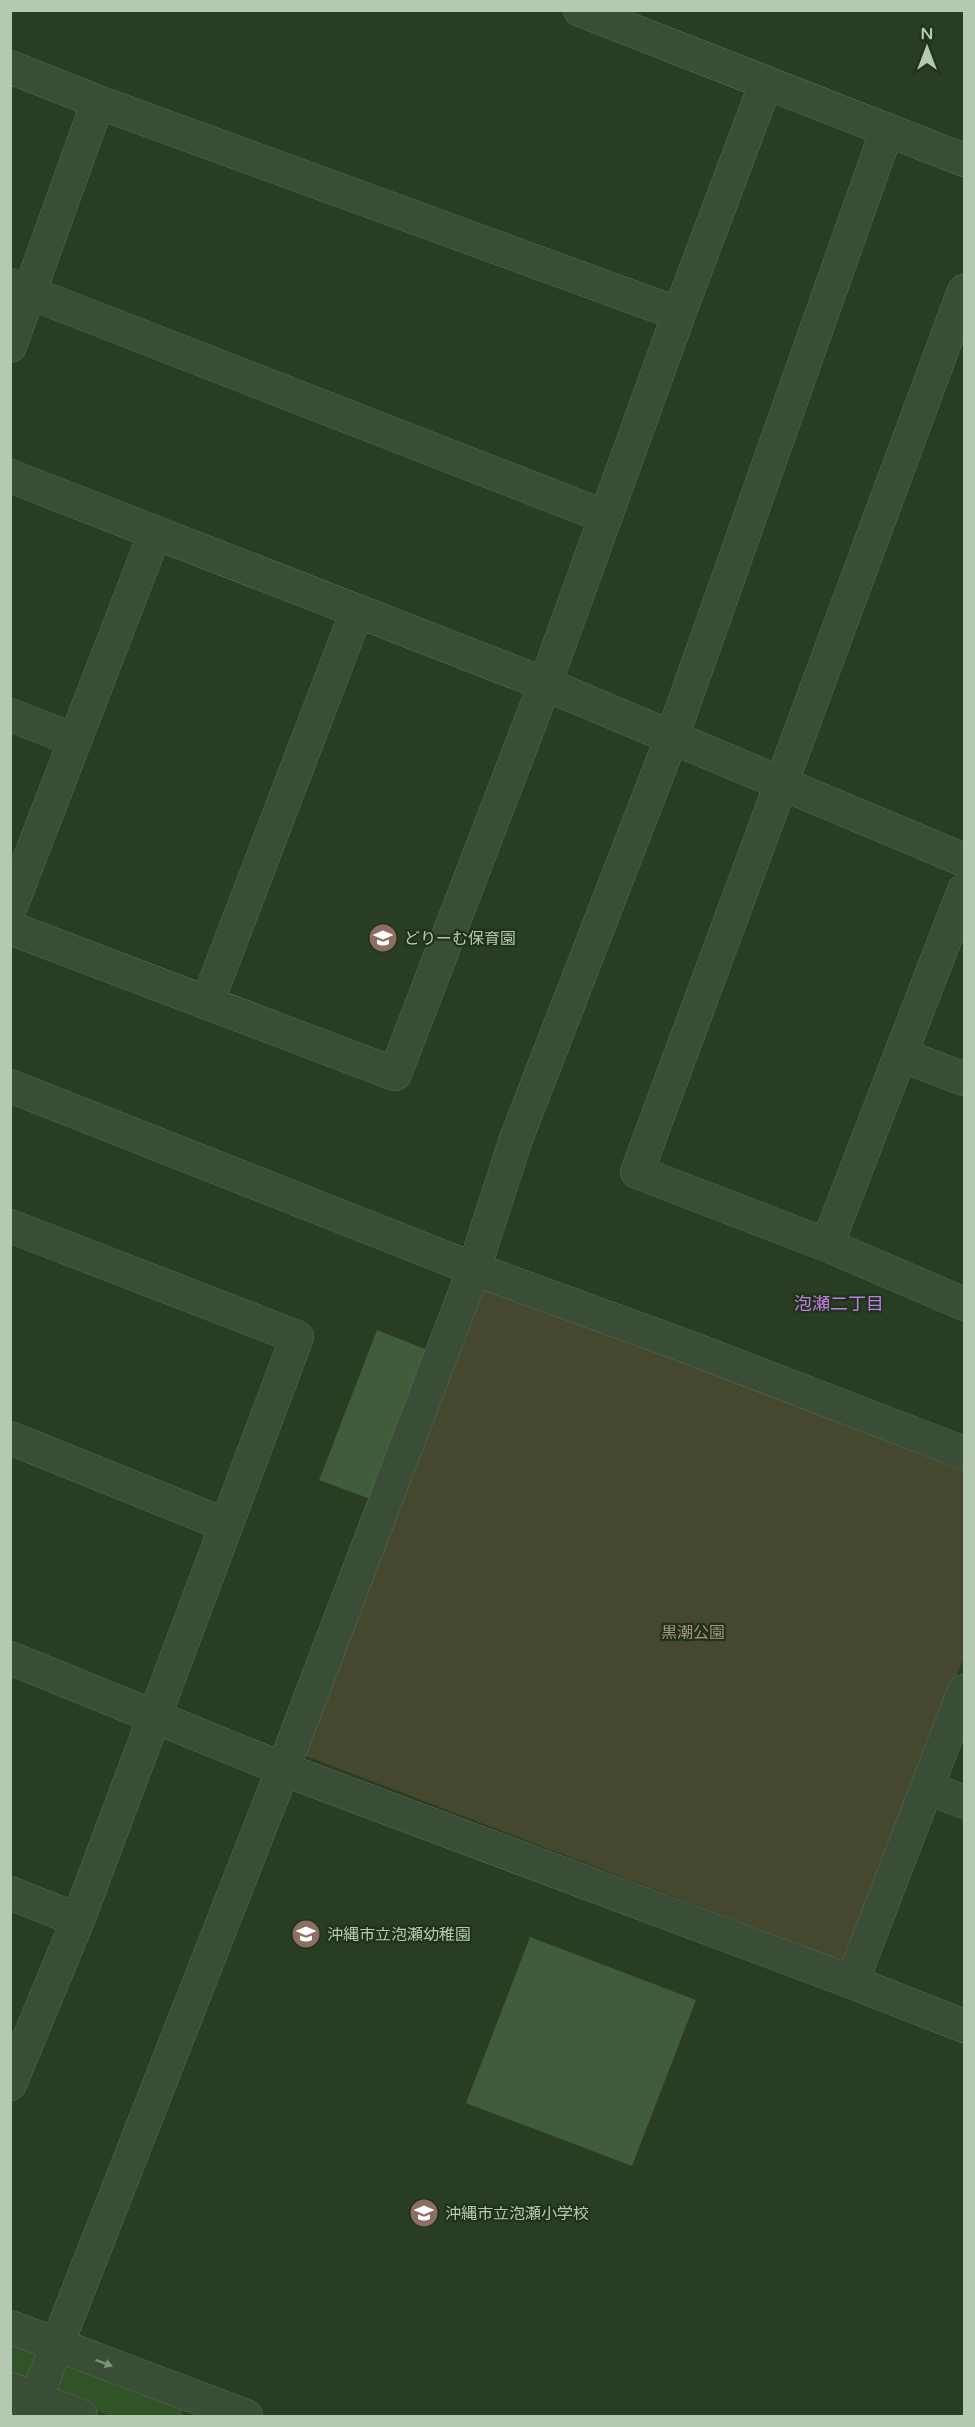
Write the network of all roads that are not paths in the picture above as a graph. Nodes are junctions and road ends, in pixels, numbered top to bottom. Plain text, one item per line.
1 (581, 11) edge
2 (10, 67) edge
3 (765, 82) junction
4 (98, 102) junction
5 (887, 130) junction
6 (964, 160) edge
7 (20, 288) edge
8 (964, 291) edge
9 (679, 314) junction
10 (10, 346) edge
11 (10, 476) edge
12 (606, 517) junction
13 (155, 533) junction
14 (357, 611) junction
15 (545, 684) junction
16 (10, 715) edge
17 (672, 737) junction
18 (75, 740) junction
19 (780, 782) junction
20 (964, 860) edge
21 (964, 890) edge
22 (10, 909) edge
23 (10, 928) edge
24 (207, 1003) junction
25 (901, 1055) junction
26 (964, 1079) edge
27 (10, 1086) edge
28 (10, 1226) edge
29 (827, 1245) junction
30 (474, 1269) junction
31 (964, 1304) edge
32 (10, 1438) edge
33 (964, 1453) edge
34 (226, 1525) junction
35 (10, 1658) edge
36 (964, 1691) edge
37 (154, 1715) junction
38 (283, 1769) junction
39 (928, 1788) junction
40 (964, 1802) edge
41 (10, 1893) edge
42 (78, 1920) junction
43 (852, 1982) junction
44 (964, 2026) edge
45 (10, 2084) edge
46 (10, 2327) edge
47 (58, 2346) junction
48 (25, 2402) edge
49 (81, 2416) edge
50 (246, 2416) edge

1 - 3 street
2 - 4 street
3 - 5 street
3 - 9 street
4 - 7 street
4 - 9 street
5 - 6 street
5 - 17 street
7 - 10 street
7 - 12 street
8 - 19 street
9 - 12 street
11 - 13 street
12 - 15 street
13 - 14 street
13 - 18 street
14 - 15 street
14 - 24 street
15 - 17 street
15 - 24 street
16 - 18 street
17 - 19 street
17 - 30 street
18 - 22 street
19 - 20 street
19 - 29 street
21 - 25 street
23 - 24 street
25 - 26 street
25 - 29 street
27 - 30 street
28 - 34 street
29 - 31 street
30 - 33 street
30 - 38 street
32 - 34 street
34 - 37 street
35 - 37 street
36 - 39 street
37 - 38 street
37 - 42 street
38 - 43 street
38 - 47 street
39 - 40 street
39 - 43 street
41 - 42 street
42 - 45 street
43 - 44 street
46 - 47 street
47 - 48 street
47 -> 50 street
48 - 49 street

